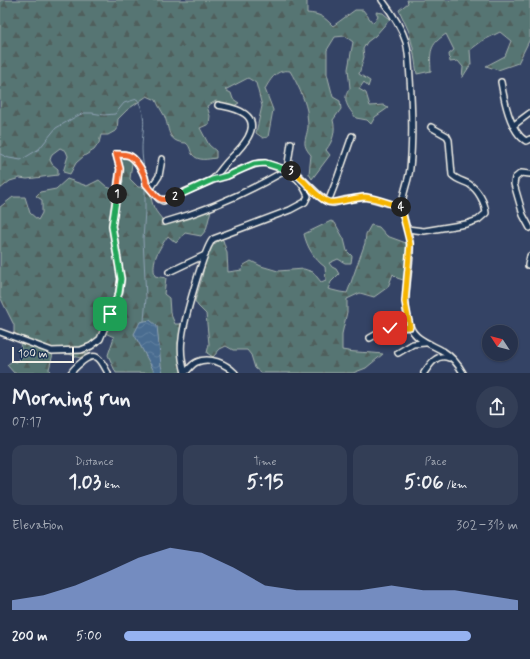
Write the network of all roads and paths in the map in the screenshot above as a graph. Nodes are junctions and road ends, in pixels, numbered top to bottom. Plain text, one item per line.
1 (382, 0) edge
2 (501, 82) dead end
3 (218, 106) dead end
4 (530, 113) edge
5 (514, 125) junction
6 (431, 127) dead end
7 (352, 136) dead end
8 (530, 139) edge
9 (291, 143) dead end
10 (162, 159) dead end
11 (287, 170) junction
12 (530, 174) edge
13 (212, 180) junction
14 (150, 188) junction
15 (328, 202) junction
16 (402, 207) junction
17 (165, 222) dead end
18 (530, 228) edge
19 (408, 229) junction
20 (205, 255) junction
21 (530, 256) edge
22 (528, 265) dead end
23 (169, 272) dead end
24 (410, 327) junction
25 (0, 332) edge
26 (370, 338) dead end
27 (425, 343) junction
28 (398, 353) dead end
29 (72, 373) edge
30 (108, 373) edge
31 (185, 373) edge
32 (235, 373) edge
33 (424, 373) edge
34 (463, 373) edge

1 - 16 street
2 - 5 street
3 - 13 street
4 - 5 street
5 - 8 street
6 - 19 street
7 - 15 street
9 - 11 street
10 - 14 street
11 - 13 street
11 - 15 street
12 - 18 street
13 - 14 street
14 - 25 street
15 - 16 street
16 - 19 street
17 - 20 street
19 - 24 street
20 - 23 street
20 - 31 street
21 - 22 street
24 - 26 street
24 - 27 street
27 - 28 street
27 - 34 street
29 - 30 street
31 - 32 street
33 - 34 street

